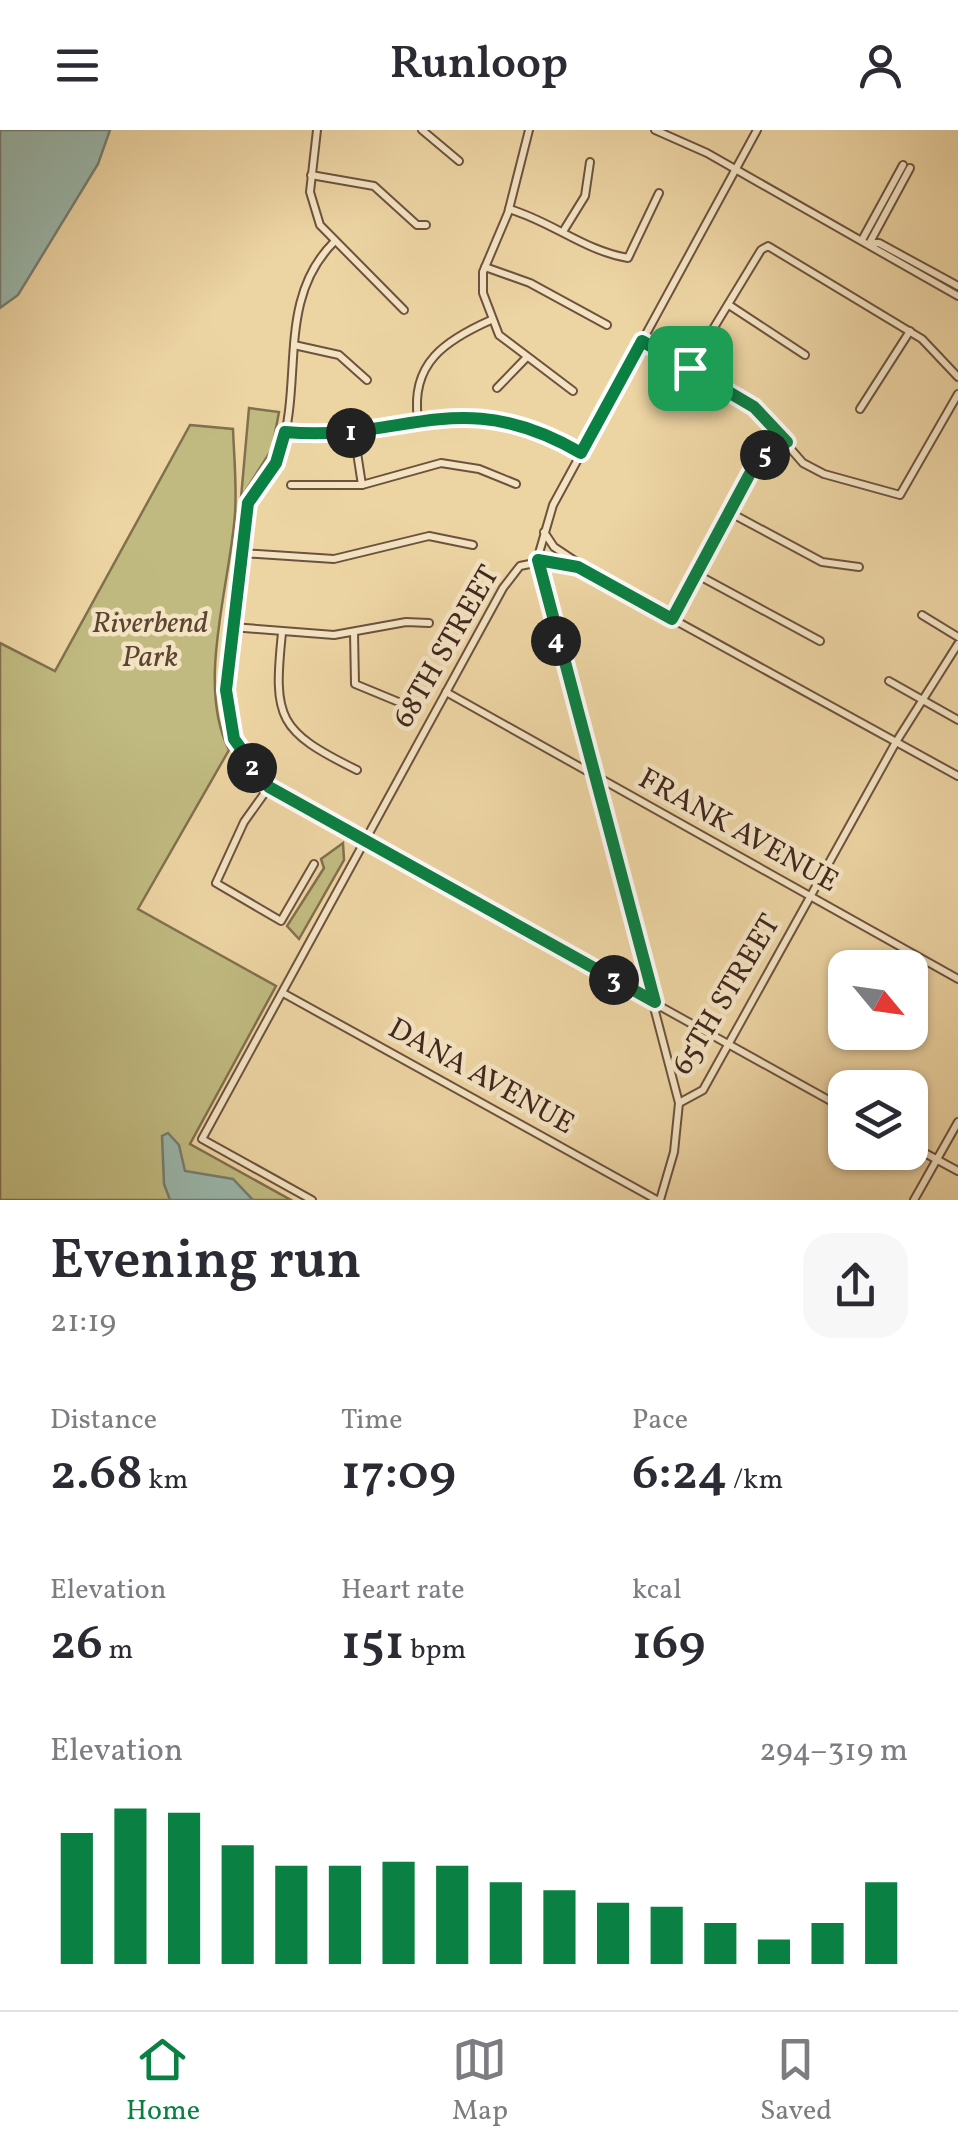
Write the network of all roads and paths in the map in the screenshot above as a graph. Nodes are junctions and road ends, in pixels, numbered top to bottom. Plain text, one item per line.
1 (316, 130) edge
2 (422, 130) edge
3 (529, 130) edge
4 (655, 130) edge
5 (757, 130) edge
6 (459, 162) dead end
7 (590, 162) dead end
8 (906, 167) dead end
9 (735, 170) junction
10 (312, 175) junction
11 (659, 193) dead end
12 (509, 209) junction
13 (426, 225) dead end
14 (564, 230) junction
15 (866, 242) junction
16 (334, 243) junction
17 (485, 267) junction
18 (958, 286) edge
19 (958, 296) edge
20 (728, 305) junction
21 (404, 310) dead end
22 (491, 320) junction
23 (607, 324) dead end
24 (910, 331) junction
25 (642, 341) junction
26 (294, 345) junction
27 (806, 354) dead end
28 (527, 357) junction
29 (690, 368) junction
30 (958, 377) edge
31 (367, 380) dead end
32 (497, 388) dead end
33 (572, 391) dead end
34 (958, 394) edge
35 (860, 408) dead end
36 (418, 419) junction
37 (285, 432) junction
38 (354, 433) junction
39 (787, 442) junction
40 (581, 453) junction
41 (362, 484) junction
42 (516, 484) dead end
43 (291, 485) dead end
44 (729, 512) junction
45 (543, 530) junction
46 (473, 544) dead end
47 (242, 553) junction
48 (538, 560) junction
49 (859, 567) dead end
50 (696, 574) junction
51 (594, 575) junction
52 (922, 615) dead end
53 (672, 619) junction
54 (429, 623) dead end
55 (232, 627) junction
56 (354, 632) junction
57 (282, 633) junction
58 (958, 640) edge
59 (820, 641) dead end
60 (889, 681) dead end
61 (446, 692) junction
62 (922, 700) junction
63 (401, 703) dead end
64 (958, 720) edge
65 (896, 742) junction
66 (357, 770) dead end
67 (592, 776) junction
68 (958, 776) edge
69 (269, 787) junction
70 (364, 841) junction
71 (314, 864) dead end
72 (810, 898) junction
73 (958, 978) edge
74 (283, 993) junction
75 (655, 1002) junction
76 (729, 1045) junction
77 (828, 1100) edge
78 (680, 1103) junction
79 (958, 1122) edge
80 (928, 1155) edge
81 (937, 1160) junction
82 (958, 1171) edge
83 (312, 1200) edge
84 (659, 1200) edge
85 (914, 1200) edge

1 - 10 street
2 - 6 street
3 - 12 street
4 - 9 street
5 - 9 street, 68TH STREET
7 - 14 street
8 - 15 street
9 - 15 street
9 - 25 street, 68TH STREET
10 - 13 street
10 - 16 street
11 - 14 street
12 - 14 street
12 - 17 street
15 - 18 street
15 - 19 street
16 - 21 street
16 - 26 street
17 - 22 street
17 - 23 street
20 - 24 street
20 - 27 street
20 - 29 street
22 - 28 street
22 - 36 street
24 - 30 street
24 - 35 street
25 - 29 street
25 - 40 street, 68TH STREET
26 - 31 street
26 - 37 street
28 - 32 street
28 - 33 street
29 - 39 street
34 - 39 street
36 - 38 street
36 - 40 street
37 - 38 street
37 - 47 street
38 - 41 street
39 - 44 street
40 - 45 street, 68TH STREET
41 - 42 street
41 - 43 street
44 - 49 street
44 - 50 street
45 - 48 street, 68TH STREET
45 - 51 street
46 - 47 street
47 - 55 street
48 - 51 street
48 - 61 street, 68TH STREET
48 - 67 street
50 - 53 street
50 - 59 street
51 - 53 street
52 - 58 street
53 - 65 street
54 - 56 street
55 - 57 street
55 - 69 street
56 - 57 street
56 - 63 street
57 - 66 street
58 - 62 street, 65TH STREET
60 - 62 street
61 - 67 street, FRANK AVENUE
61 - 70 street, 68TH STREET
62 - 64 street
62 - 65 street, 65TH STREET
65 - 68 street
65 - 72 street, 65TH STREET
67 - 72 street, FRANK AVENUE
67 - 75 street
69 - 70 street
69 - 71 street
70 - 74 street, 68TH STREET
70 - 75 street
72 - 73 street, FRANK AVENUE
72 - 76 street, 65TH STREET
74 - 83 street, 68TH STREET
74 - 84 street, DANA AVENUE
75 - 76 street
75 - 78 street
76 - 77 street
76 - 78 street, 65TH STREET
78 - 84 street
79 - 81 street
80 - 81 street
81 - 82 street
81 - 85 street

